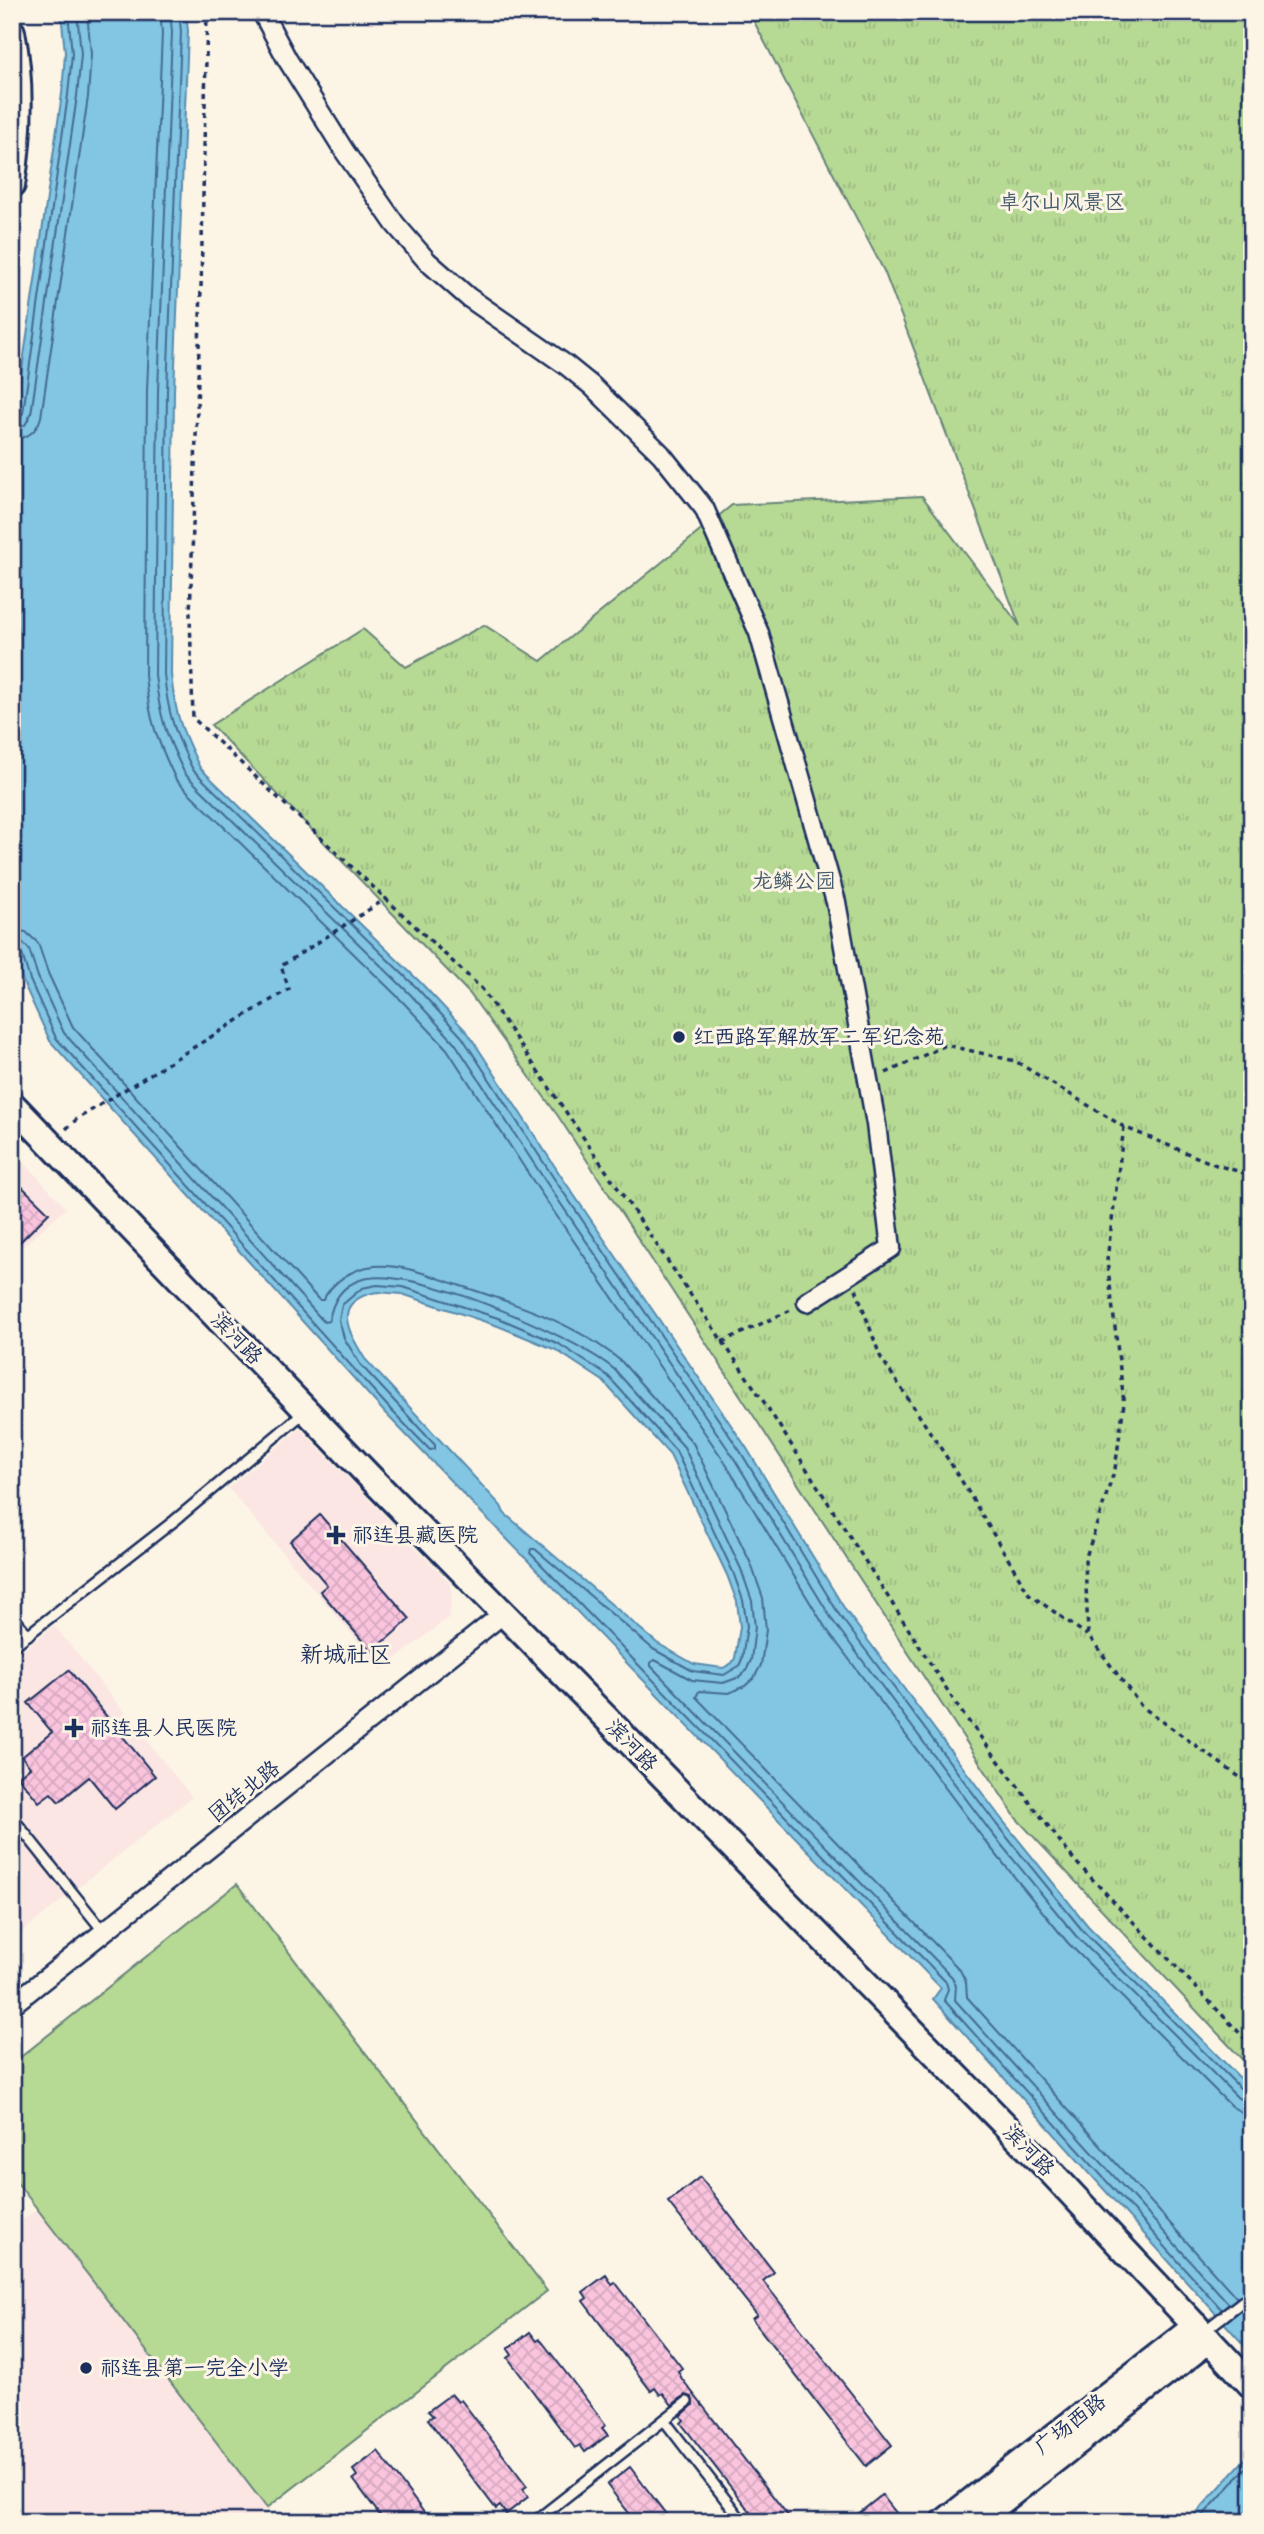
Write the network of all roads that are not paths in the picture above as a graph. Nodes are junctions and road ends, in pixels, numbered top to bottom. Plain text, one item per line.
1 (262, 12) edge
2 (12, 32) edge
3 (12, 185) edge
4 (12, 1104) edge
5 (807, 1302) road end
6 (307, 1410) junction
7 (504, 1613) junction
8 (12, 1615) edge
9 (28, 1635) junction
10 (12, 1647) edge
11 (12, 1817) edge
12 (104, 1932) junction
13 (12, 2005) edge
14 (1252, 2294) edge
15 (1202, 2333) junction
16 (1252, 2386) edge
17 (687, 2402) dead end
18 (664, 2420) junction
19 (534, 2522) edge
20 (743, 2522) edge
21 (944, 2522) edge
22 (975, 2522) edge

1 - 5 street
2 - 3 street
4 - 6 street, 滨河路
6 - 7 street, 滨河路
6 - 9 lane
7 - 12 street, 团结北路
7 - 15 street, 滨河路
8 - 9 lane
9 - 10 lane
11 - 12 lane
12 - 13 street, 团结北路
14 - 15 lane
15 - 16 street, 滨河路
15 - 21 street, 广场西路
15 - 22 street, 广场西路
17 - 18 lane
18 - 19 lane
18 - 20 lane

